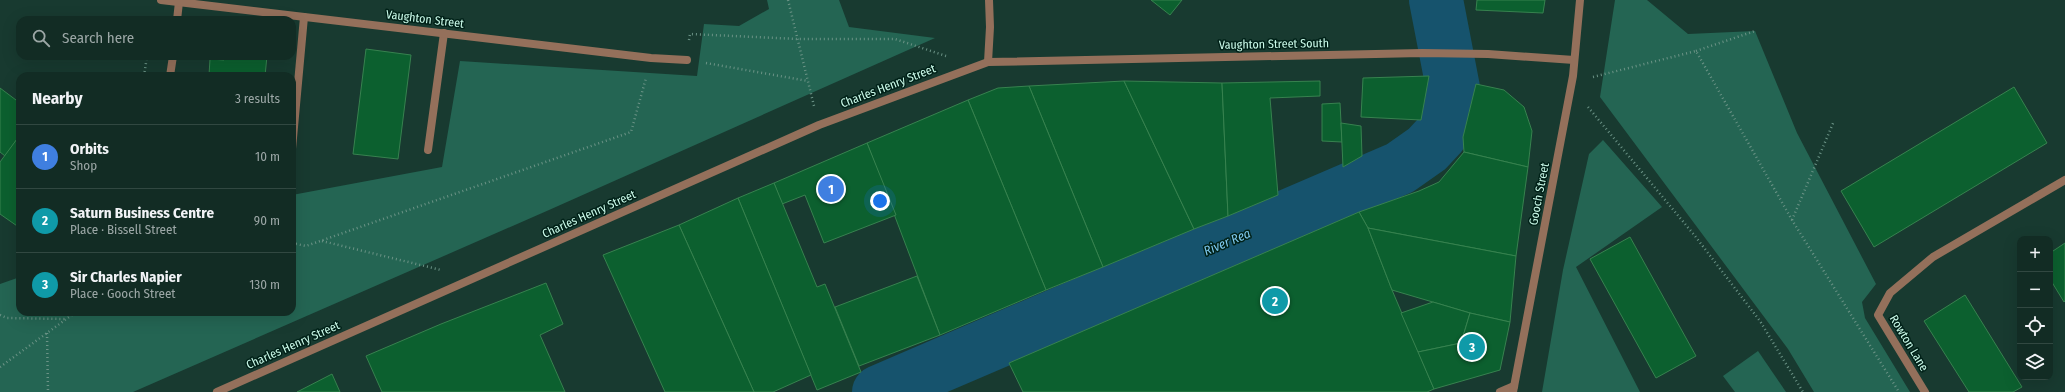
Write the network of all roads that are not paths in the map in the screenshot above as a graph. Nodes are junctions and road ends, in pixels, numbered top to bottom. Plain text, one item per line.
1 (161, 0) edge
2 (989, 0) edge
3 (1580, 0) edge
4 (180, 2) junction
5 (178, 16) edge
6 (304, 16) junction
7 (444, 33) junction
8 (172, 60) edge
9 (687, 60) road end
10 (1574, 60) junction
11 (988, 62) junction
12 (975, 66) joint
13 (171, 72) edge
14 (296, 105) edge
15 (428, 150) dead end
16 (2065, 180) edge
17 (1514, 389) edge
18 (216, 392) edge
19 (1500, 392) edge
20 (1925, 392) edge

1 - 4 street, Vaughton Street
2 - 11 street
3 - 10 street, Gooch Street
4 - 5 street
4 - 6 street, Vaughton Street
6 - 7 street, Vaughton Street
6 - 14 street
7 - 9 street, Vaughton Street
7 - 15 street
8 - 13 street
10 - 11 street, Vaughton Street South
10 - 17 street, Gooch Street
11 - 12 street, Vaughton Street South
12 - 18 street, Charles Henry Street
16 - 20 street, Rowton Lane
17 - 19 street

